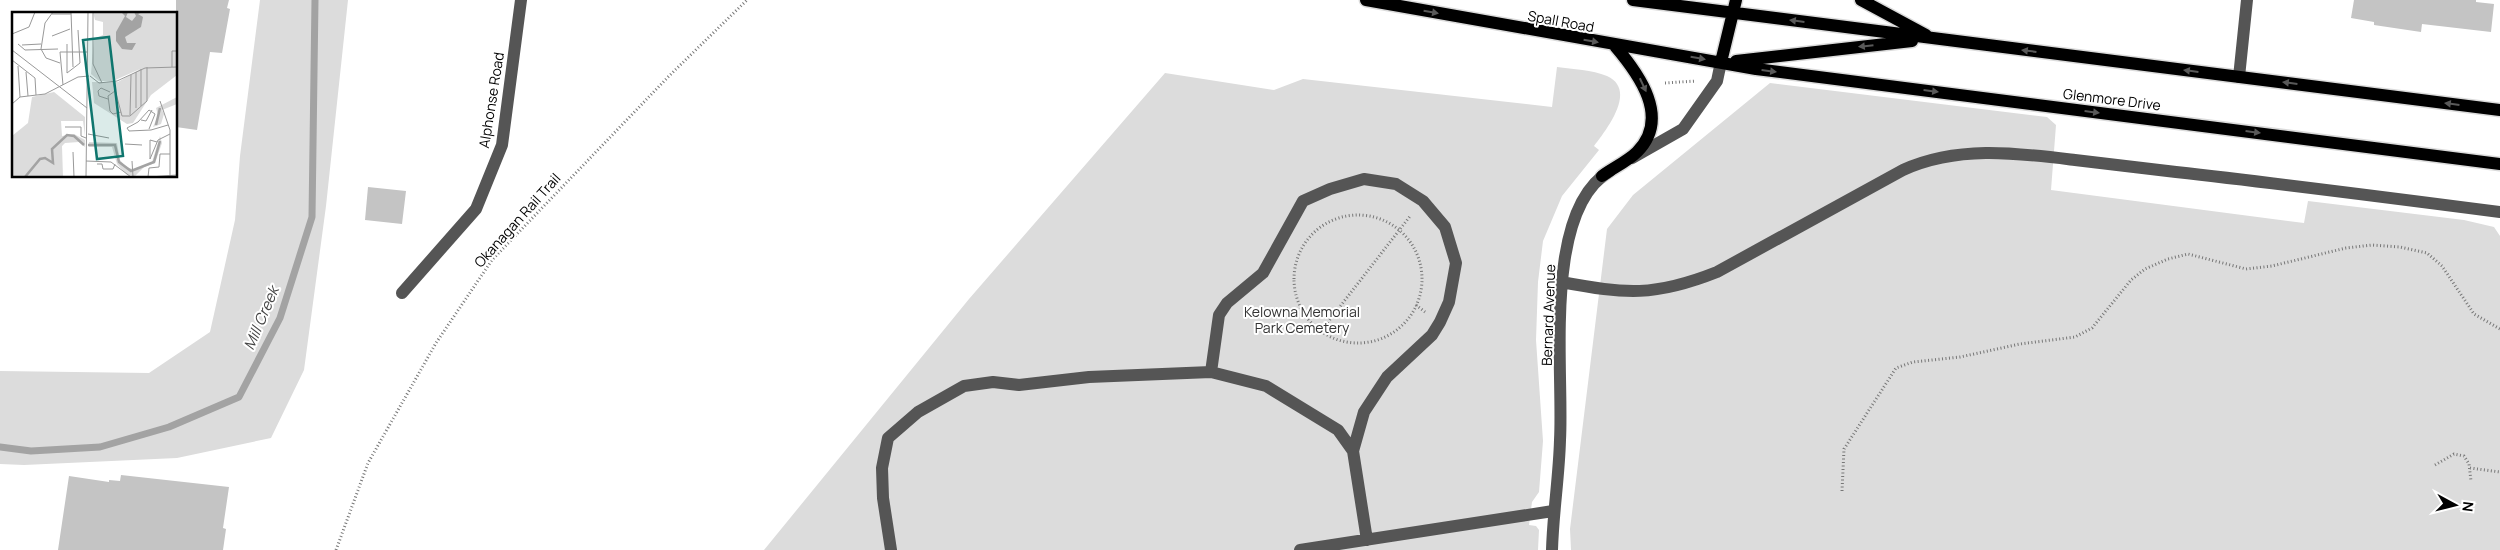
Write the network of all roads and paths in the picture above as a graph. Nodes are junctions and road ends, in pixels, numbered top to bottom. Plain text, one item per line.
1 (521, 0) edge
2 (747, 0) edge
3 (1366, 0) edge
4 (1633, 0) edge
5 (1736, 0) edge
6 (1861, 0) edge
7 (2247, 0) edge
8 (1733, 13) junction
9 (1932, 39) junction
10 (1616, 46) junction
11 (1721, 62) junction
12 (2239, 77) junction
13 (1690, 82) dead end
14 (1665, 83) dead end
15 (2500, 110) edge
16 (2500, 164) edge
17 (1602, 176) junction
18 (2498, 214) edge
19 (1399, 230) junction
20 (1561, 282) junction
21 (402, 293) dead end
22 (2500, 329) edge
23 (1320, 331) junction
24 (1211, 372) junction
25 (1353, 451) junction
26 (2435, 465) dead end
27 (2470, 468) junction
28 (2500, 472) edge
29 (2471, 481) dead end
30 (1842, 491) dead end
31 (1553, 512) junction
32 (1367, 540) junction
33 (336, 550) edge
34 (891, 550) edge
35 (1300, 550) edge
36 (1552, 550) edge

1 - 21 street, Alphonse Road
2 - 33 path, Okanagan Rail Trail
3 -> 10 main road, Spall Road
4 - 8 main road
5 - 8 main road, Bernard Avenue
6 - 9 main road
7 - 12 street
9 -> 8 main road
8 - 11 main road, Bernard Avenue
9 -> 11 main road
12 -> 9 main road
10 -> 11 main road, Spall Road
10 -> 17 main road
11 -> 16 main road, Glenmore Drive
11 - 17 street, Bernard Avenue
15 -> 12 main road
13 - 14 path
17 - 20 street, Bernard Avenue
18 - 20 street
19 - 23 path
19 - 23 path
19 - 23 path
20 - 31 street, Bernard Avenue
22 - 30 path
24 - 25 street
24 - 25 street
24 - 34 street
25 - 32 street
26 - 27 path
27 - 28 path
27 - 29 path
31 - 32 street
31 - 36 street, Bernard Avenue
32 - 35 street

